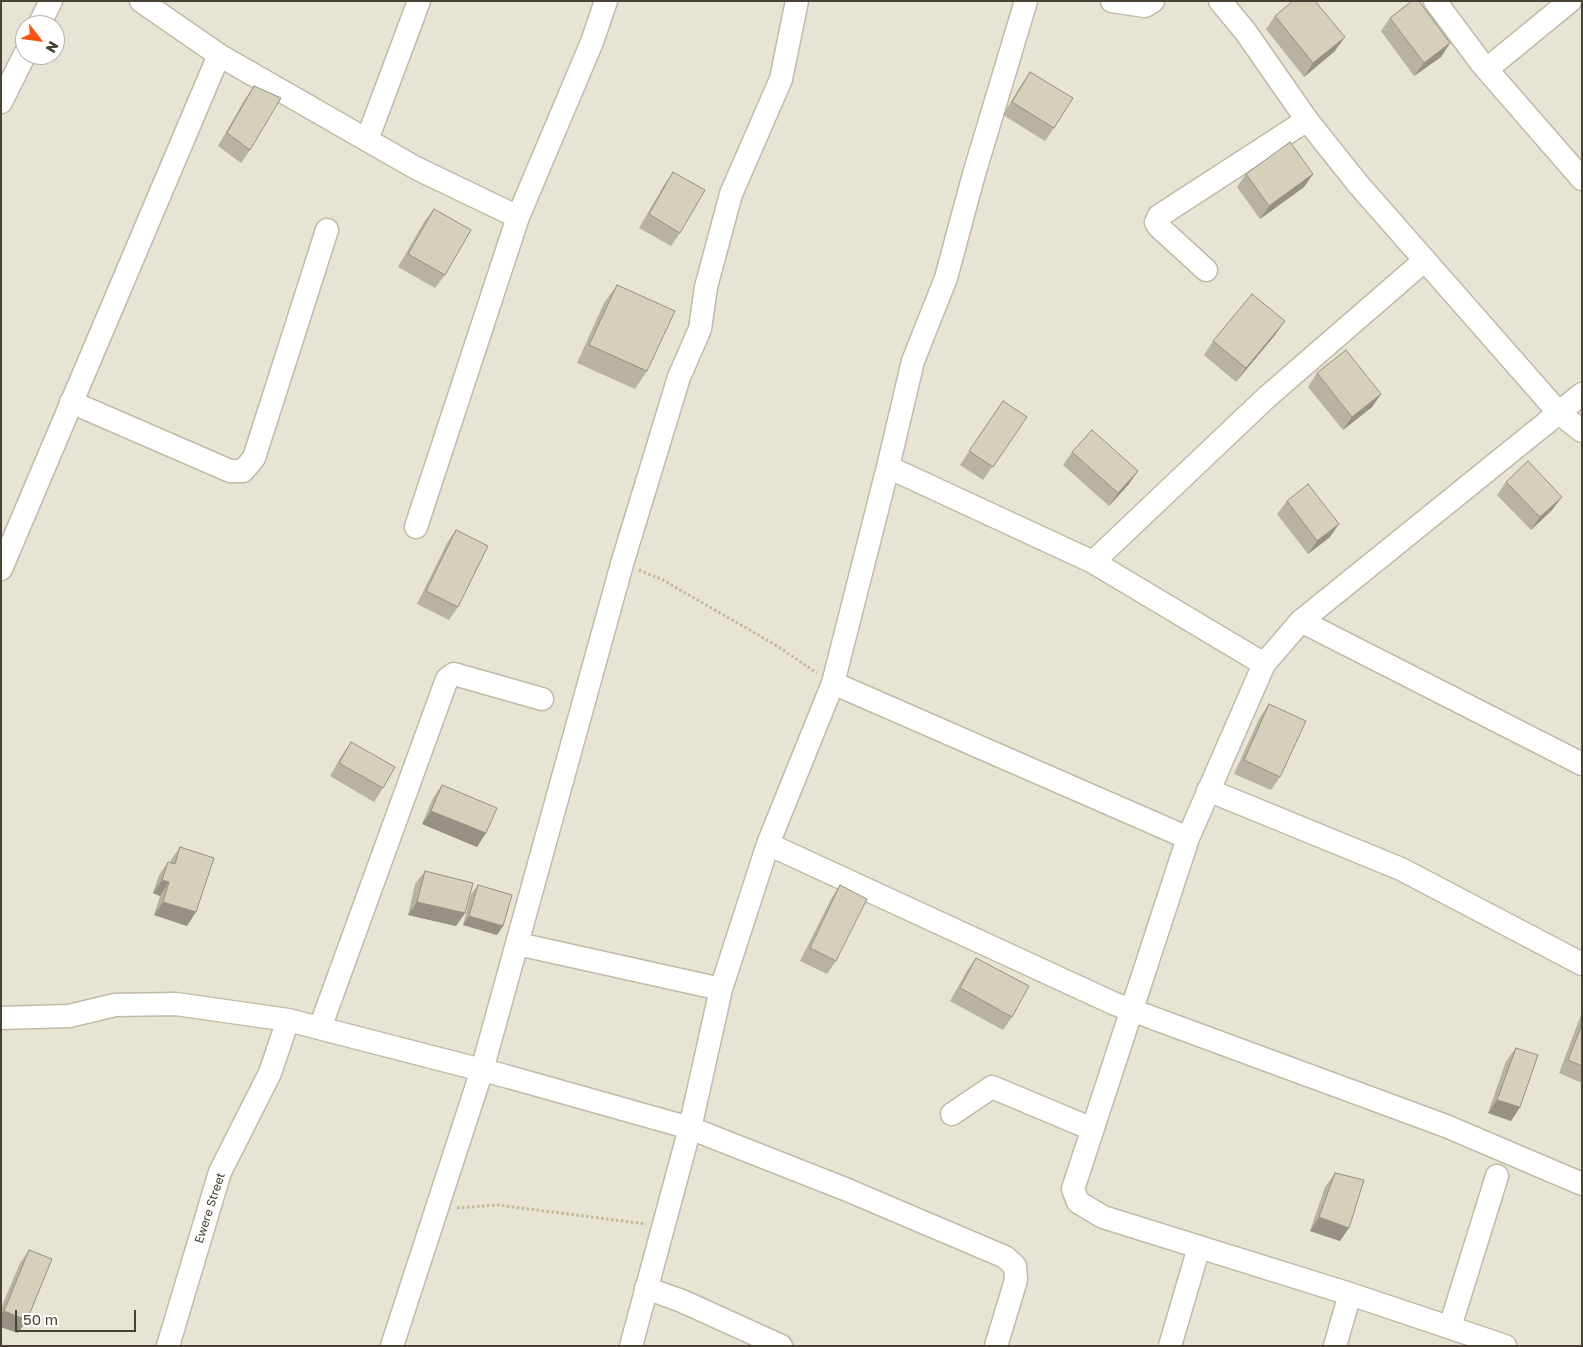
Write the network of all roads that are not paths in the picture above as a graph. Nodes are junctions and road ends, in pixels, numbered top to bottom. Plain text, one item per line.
1 (51, 1) edge
2 (141, 1) edge
3 (419, 1) edge
4 (606, 1) edge
5 (797, 1) edge
6 (1026, 1) edge
7 (1112, 1) edge
8 (1153, 1) edge
9 (1220, 1) edge
10 (1435, 1) edge
11 (1570, 1) edge
12 (44, 15) edge
13 (219, 55) junction
14 (20, 65) edge
15 (1487, 69) junction
16 (1, 102) edge
17 (1307, 120) junction
18 (367, 140) junction
19 (1582, 179) edge
20 (518, 217) junction
21 (327, 230) dead end
22 (1425, 260) junction
23 (1206, 270) dead end
24 (1582, 394) edge
25 (71, 402) junction
26 (1559, 413) junction
27 (1582, 432) edge
28 (888, 467) junction
29 (416, 527) dead end
30 (1093, 562) junction
31 (1, 569) edge
32 (1301, 621) junction
33 (1264, 664) junction
34 (833, 683) junction
35 (542, 699) dead end
36 (1582, 764) edge
37 (1208, 790) junction
38 (1188, 838) junction
39 (768, 844) junction
40 (518, 944) junction
41 (1582, 964) edge
42 (721, 989) junction
43 (1131, 1010) junction
44 (1, 1018) edge
45 (288, 1020) junction
46 (320, 1028) junction
47 (482, 1070) junction
48 (952, 1114) dead end
49 (690, 1128) junction
50 (1092, 1128) junction
51 (1497, 1176) dead end
52 (1582, 1184) edge
53 (1200, 1247) junction
54 (646, 1288) junction
55 (1350, 1294) junction
56 (1450, 1327) junction
57 (168, 1346) edge
58 (392, 1346) edge
59 (631, 1346) edge
60 (781, 1346) edge
61 (996, 1346) edge
62 (1170, 1346) edge
63 (1335, 1346) edge
64 (1505, 1346) edge

1 - 12 street
2 - 13 street
3 - 18 street
4 - 20 street
5 - 40 street
6 - 28 street
7 - 8 street
9 - 17 street
10 - 15 street
11 - 15 street
13 - 18 street
13 - 25 street
14 - 16 street
15 - 19 street
17 - 22 street
17 - 23 street
18 - 20 street
20 - 29 street
21 - 25 street
22 - 26 street
22 - 30 street
24 - 26 street
25 - 31 street
26 - 27 street
26 - 32 street
28 - 30 street
28 - 34 street
30 - 33 street
32 - 33 street
32 - 36 street
33 - 37 street
34 - 38 street
34 - 39 street
35 - 46 street
37 - 38 street
37 - 41 street
38 - 43 street
39 - 42 street
39 - 43 street
40 - 42 street
40 - 47 street
42 - 49 street
43 - 50 street
43 - 52 street
44 - 45 street
45 - 46 street
45 - 57 street, Ewere Street
46 - 47 street
47 - 49 street
47 - 58 street
48 - 50 street
49 - 54 street
49 - 61 street
50 - 53 street
51 - 56 street
53 - 55 street
53 - 62 street
54 - 59 street
54 - 60 street
55 - 56 street
55 - 63 street
56 - 64 street

